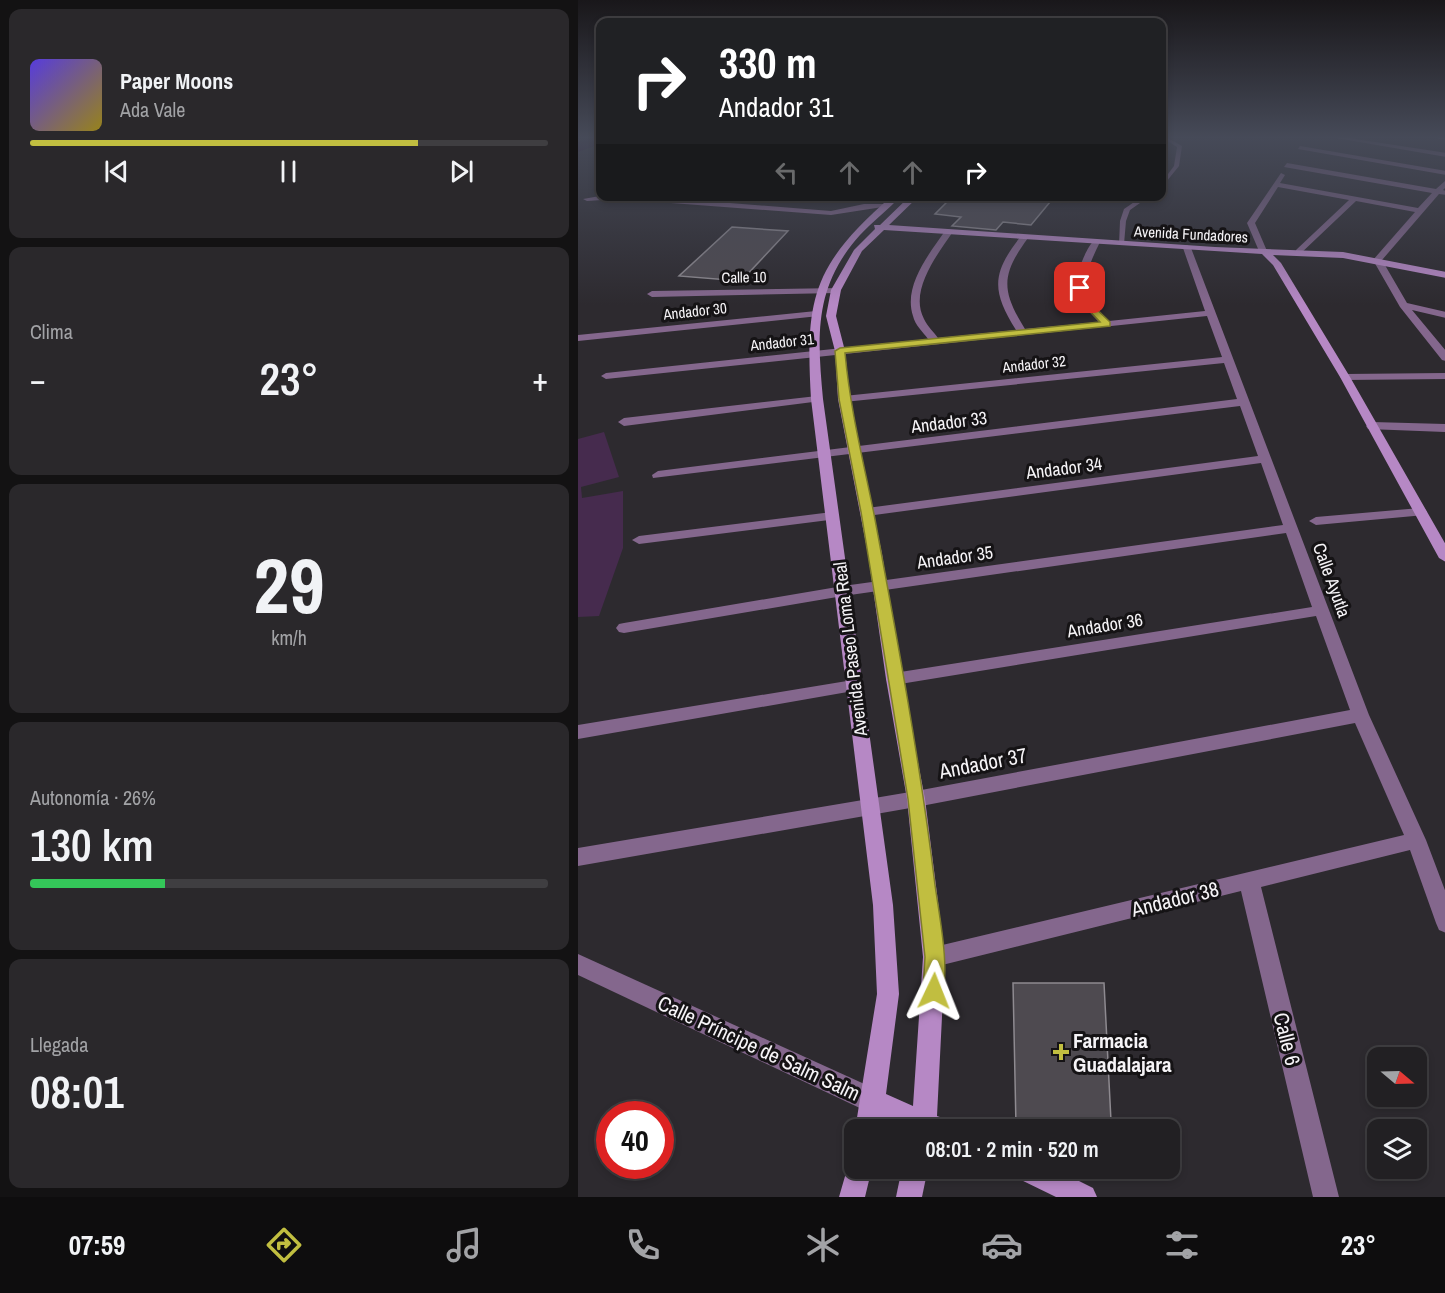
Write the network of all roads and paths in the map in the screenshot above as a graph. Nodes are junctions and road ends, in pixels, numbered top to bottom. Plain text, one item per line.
1 (1270, 194) edge
2 (1327, 194) edge
3 (1440, 194) edge
4 (596, 198) edge
5 (587, 199) dead end
6 (1354, 199) junction
7 (664, 201) edge
8 (701, 201) edge
9 (891, 201) edge
10 (909, 201) edge
11 (1140, 201) edge
12 (698, 204) junction
13 (885, 206) junction
14 (1420, 211) junction
15 (862, 226) junction
16 (882, 228) junction
17 (948, 233) junction
18 (1024, 238) junction
19 (1096, 243) junction
20 (1121, 244) junction
21 (1187, 248) junction
22 (1263, 251) junction
23 (1299, 252) junction
24 (1376, 260) junction
25 (829, 275) junction
26 (842, 275) junction
27 (1445, 275) edge
28 (821, 290) junction
29 (836, 290) junction
30 (652, 294) dead end
31 (1403, 305) junction
32 (1212, 313) junction
33 (816, 314) junction
34 (1445, 315) edge
35 (1107, 324) junction
36 (1022, 332) junction
37 (578, 338) edge
38 (935, 341) junction
39 (840, 351) junction
40 (815, 353) junction
41 (1445, 358) edge
42 (1227, 360) junction
43 (1445, 375) edge
44 (606, 376) dead end
45 (1345, 377) junction
46 (816, 399) junction
47 (844, 399) junction
48 (1244, 402) junction
49 (624, 422) dead end
50 (1372, 426) junction
51 (1445, 429) edge
52 (855, 452) junction
53 (824, 456) junction
54 (1266, 459) junction
55 (658, 475) dead end
56 (867, 512) junction
57 (1420, 512) junction
58 (832, 516) junction
59 (1316, 521) dead end
60 (1292, 528) junction
61 (639, 540) dead end
62 (1441, 542) edge
63 (1445, 558) edge
64 (880, 587) junction
65 (844, 591) junction
66 (1323, 610) junction
67 (624, 628) dead end
68 (894, 679) junction
69 (853, 686) junction
70 (1360, 715) junction
71 (578, 732) edge
72 (917, 799) junction
73 (870, 805) junction
74 (1416, 840) junction
75 (578, 856) edge
76 (1248, 882) junction
77 (1445, 923) edge
78 (934, 957) junction
79 (578, 964) edge
80 (873, 1101) junction
81 (869, 1119) edge
82 (912, 1119) edge
83 (930, 1119) edge
84 (856, 1179) edge
85 (913, 1179) edge
86 (1047, 1179) edge
87 (852, 1197) edge
88 (909, 1197) edge
89 (1084, 1197) edge
90 (1326, 1197) edge

1 - 22 street
2 - 6 street
3 - 14 street
4 - 5 street
6 - 14 street
6 - 23 street
7 - 12 street
8 - 12 street
9 - 13 street, Avenida Paseo Loma Real
10 - 16 street, Avenida Paseo Loma Real
11 - 20 lane
12 - 13 street
13 - 15 street, Avenida Paseo Loma Real
14 - 24 street
15 - 16 street, Avenida Fundadores
15 - 25 street, Avenida Paseo Loma Real
16 - 17 street, Avenida Fundadores
16 - 26 street, Avenida Paseo Loma Real
17 - 18 street, Avenida Fundadores
17 - 38 street
18 - 19 street, Avenida Fundadores
18 - 36 street
19 - 20 street, Avenida Fundadores
19 - 35 street
20 - 21 street, Avenida Fundadores
21 - 22 street, Avenida Fundadores
21 - 32 street, Calle Ayutla
22 - 23 street, Avenida Fundadores
22 - 45 street
23 - 24 street, Avenida Fundadores
24 - 27 street, Avenida Fundadores
24 - 31 street
25 - 26 street
25 - 28 street, Avenida Paseo Loma Real
26 - 29 street, Avenida Paseo Loma Real
28 - 29 street, Calle 10
28 - 30 street, Calle 10
28 - 33 street, Avenida Paseo Loma Real
29 - 39 street, Avenida Paseo Loma Real
31 - 34 street
31 - 41 street
32 - 35 street, Andador 31
32 - 42 street, Calle Ayutla
33 - 37 street, Andador 30
33 - 40 street, Avenida Paseo Loma Real
35 - 36 street, Andador 31
36 - 38 street, Andador 31
38 - 39 street, Andador 31
39 - 40 street, Andador 31
39 - 47 street, Avenida Paseo Loma Real
40 - 44 street, Andador 31
40 - 46 street, Avenida Paseo Loma Real
42 - 47 street, Andador 32
42 - 48 street, Calle Ayutla
43 - 45 street
45 - 50 street
46 - 49 street
46 - 53 street, Avenida Paseo Loma Real
47 - 52 street, Avenida Paseo Loma Real
48 - 52 street, Andador 33
48 - 54 street, Calle Ayutla
50 - 51 street
50 - 57 street
52 - 53 street, Andador 33
52 - 56 street, Avenida Paseo Loma Real
53 - 55 street, Andador 33
53 - 58 street, Avenida Paseo Loma Real
54 - 56 street, Andador 34
54 - 60 street, Calle Ayutla
56 - 64 street, Avenida Paseo Loma Real
57 - 59 street
57 - 62 street
58 - 61 street
58 - 65 street, Avenida Paseo Loma Real
60 - 64 street, Andador 35
60 - 66 street, Calle Ayutla
62 - 63 street
64 - 65 street, Andador 35
64 - 68 street, Avenida Paseo Loma Real
65 - 67 street, Andador 35
65 - 69 street, Avenida Paseo Loma Real
66 - 68 street, Andador 36
66 - 70 street, Calle Ayutla
68 - 72 street, Avenida Paseo Loma Real
69 - 71 street
69 - 73 street, Avenida Paseo Loma Real
70 - 72 street, Andador 37
70 - 74 street, Calle Ayutla
72 - 73 street, Andador 37
72 - 78 street, Avenida Paseo Loma Real
73 - 75 street, Andador 37
73 - 80 street, Avenida Paseo Loma Real
74 - 76 street, Andador 38
74 - 77 street, Calle Ayutla
76 - 78 street, Andador 38
76 - 90 street, Calle 6
78 - 83 street, Avenida Paseo Loma Real
79 - 80 street, Calle Príncipe de Salm Salm
80 - 81 street, Avenida Paseo Loma Real
80 - 82 street, Calle Príncipe de Salm Salm
84 - 87 street
85 - 88 street
86 - 89 street

